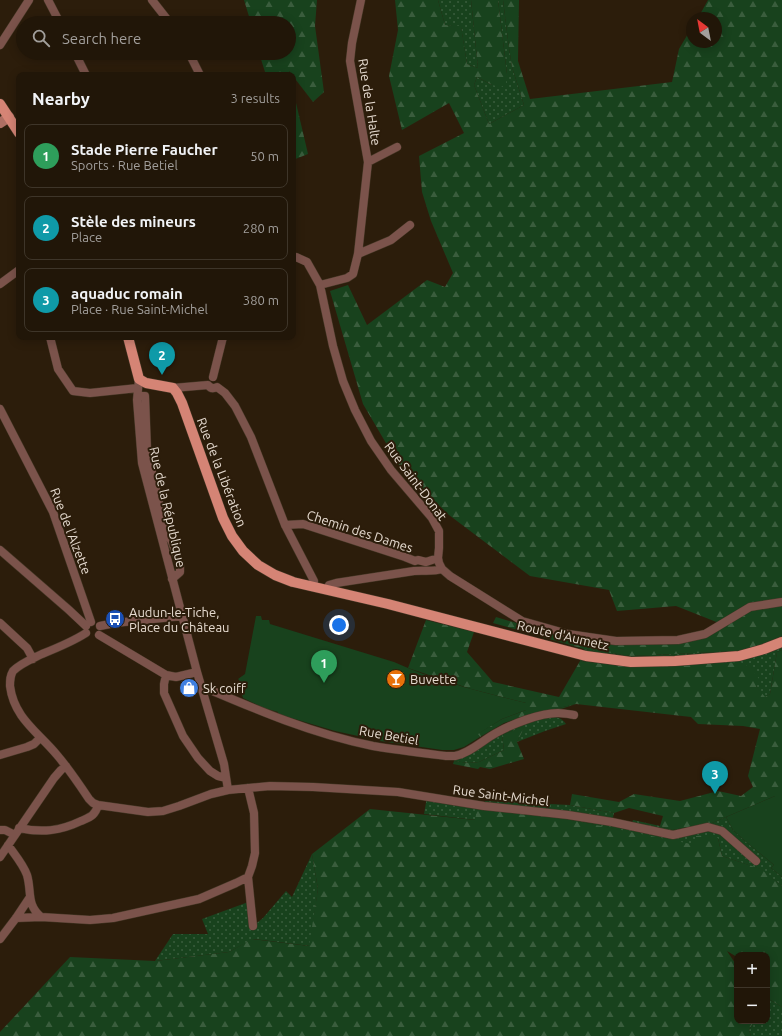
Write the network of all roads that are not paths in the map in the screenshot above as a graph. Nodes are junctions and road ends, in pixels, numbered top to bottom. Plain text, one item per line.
1 (29, 0) edge
2 (48, 0) edge
3 (152, 0) edge
4 (361, 0) edge
5 (19, 16) edge
6 (56, 16) edge
7 (165, 16) edge
8 (16, 20) edge
9 (0, 45) edge
10 (78, 60) edge
11 (192, 60) edge
12 (84, 72) edge
13 (198, 72) edge
14 (0, 104) edge
15 (9, 117) junction
16 (0, 123) edge
17 (16, 128) edge
18 (397, 147) dead end
19 (368, 162) junction
20 (410, 225) dead end
21 (358, 254) junction
22 (296, 257) edge
23 (16, 272) edge
24 (0, 284) edge
25 (320, 285) junction
26 (51, 340) edge
27 (129, 340) edge
28 (222, 340) edge
29 (213, 376) junction
30 (208, 385) junction
31 (217, 387) junction
32 (173, 388) junction
33 (140, 390) junction
34 (0, 409) edge
35 (285, 525) junction
36 (0, 550) edge
37 (438, 558) junction
38 (415, 561) junction
39 (442, 570) junction
40 (416, 571) junction
41 (313, 586) junction
42 (327, 590) junction
43 (782, 602) edge
44 (388, 604) joint
45 (182, 616) junction
46 (0, 623) edge
47 (100, 626) junction
48 (88, 627) junction
49 (99, 635) junction
50 (782, 642) edge
51 (33, 658) junction
52 (197, 672) junction
53 (166, 675) junction
54 (201, 686) junction
55 (574, 715) dead end
56 (40, 738) junction
57 (0, 755) edge
58 (66, 766) junction
59 (226, 778) junction
60 (248, 788) junction
61 (228, 790) junction
62 (98, 805) junction
63 (20, 828) junction
64 (0, 830) edge
65 (15, 835) junction
66 (8, 845) junction
67 (0, 858) edge
68 (756, 861) dead end
69 (248, 877) junction
70 (30, 897) junction
71 (41, 917) junction
72 (16, 918) junction
73 (253, 926) dead end
74 (0, 938) edge

1 - 5 street
2 - 6 street
3 - 7 street
4 - 19 street, Rue de la Halte
8 - 9 street
10 - 12 street
11 - 13 street
14 - 15 main road
15 - 16 main road
15 - 17 main road
18 - 19 street, Rue de la Halte
19 - 21 street, Rue de la Halte
20 - 21 street
21 - 25 street, Rue de la Halte
22 - 25 street
23 - 24 street
25 - 37 street, Rue Saint-Donat
26 - 33 street
27 - 33 main road
28 - 29 street
29 - 30 street
29 - 31 street
30 - 31 street
30 - 32 street
31 - 35 street
32 - 33 main road
32 - 41 main road, Rue de la Libération
33 - 45 street, Rue de la République
34 - 48 street, Rue de l'Alzette
35 - 38 street, Chemin des Dames
35 - 41 street
36 - 48 street
37 - 38 street, Chemin des Dames
37 - 39 street
38 - 40 street
39 - 40 street
39 - 43 street
40 - 42 street
41 - 42 main road, Rue de la Libération
42 - 44 main road, Rue de la Libération
44 - 50 main road, Route d'Aumetz
45 - 47 street
45 - 52 street, Rue de la République
46 - 51 street
47 - 48 street
47 - 49 street
48 - 49 street
48 - 51 street
49 - 53 street
51 - 56 street
52 - 53 street
52 - 54 street
53 - 59 street
54 - 55 street, Rue Betiel
54 - 59 street
56 - 57 street
56 - 58 street
58 - 62 street
58 - 63 street
59 - 61 street
60 - 61 street, Rue Saint-Michel
60 - 68 street, Rue Saint-Michel
60 - 69 street
61 - 62 street, Rue Saint-Michel
62 - 63 street
63 - 65 street
64 - 65 street
65 - 66 street
66 - 67 street
66 - 70 street
69 - 71 street
69 - 73 street
70 - 71 street
70 - 72 street
71 - 72 street
72 - 74 street

